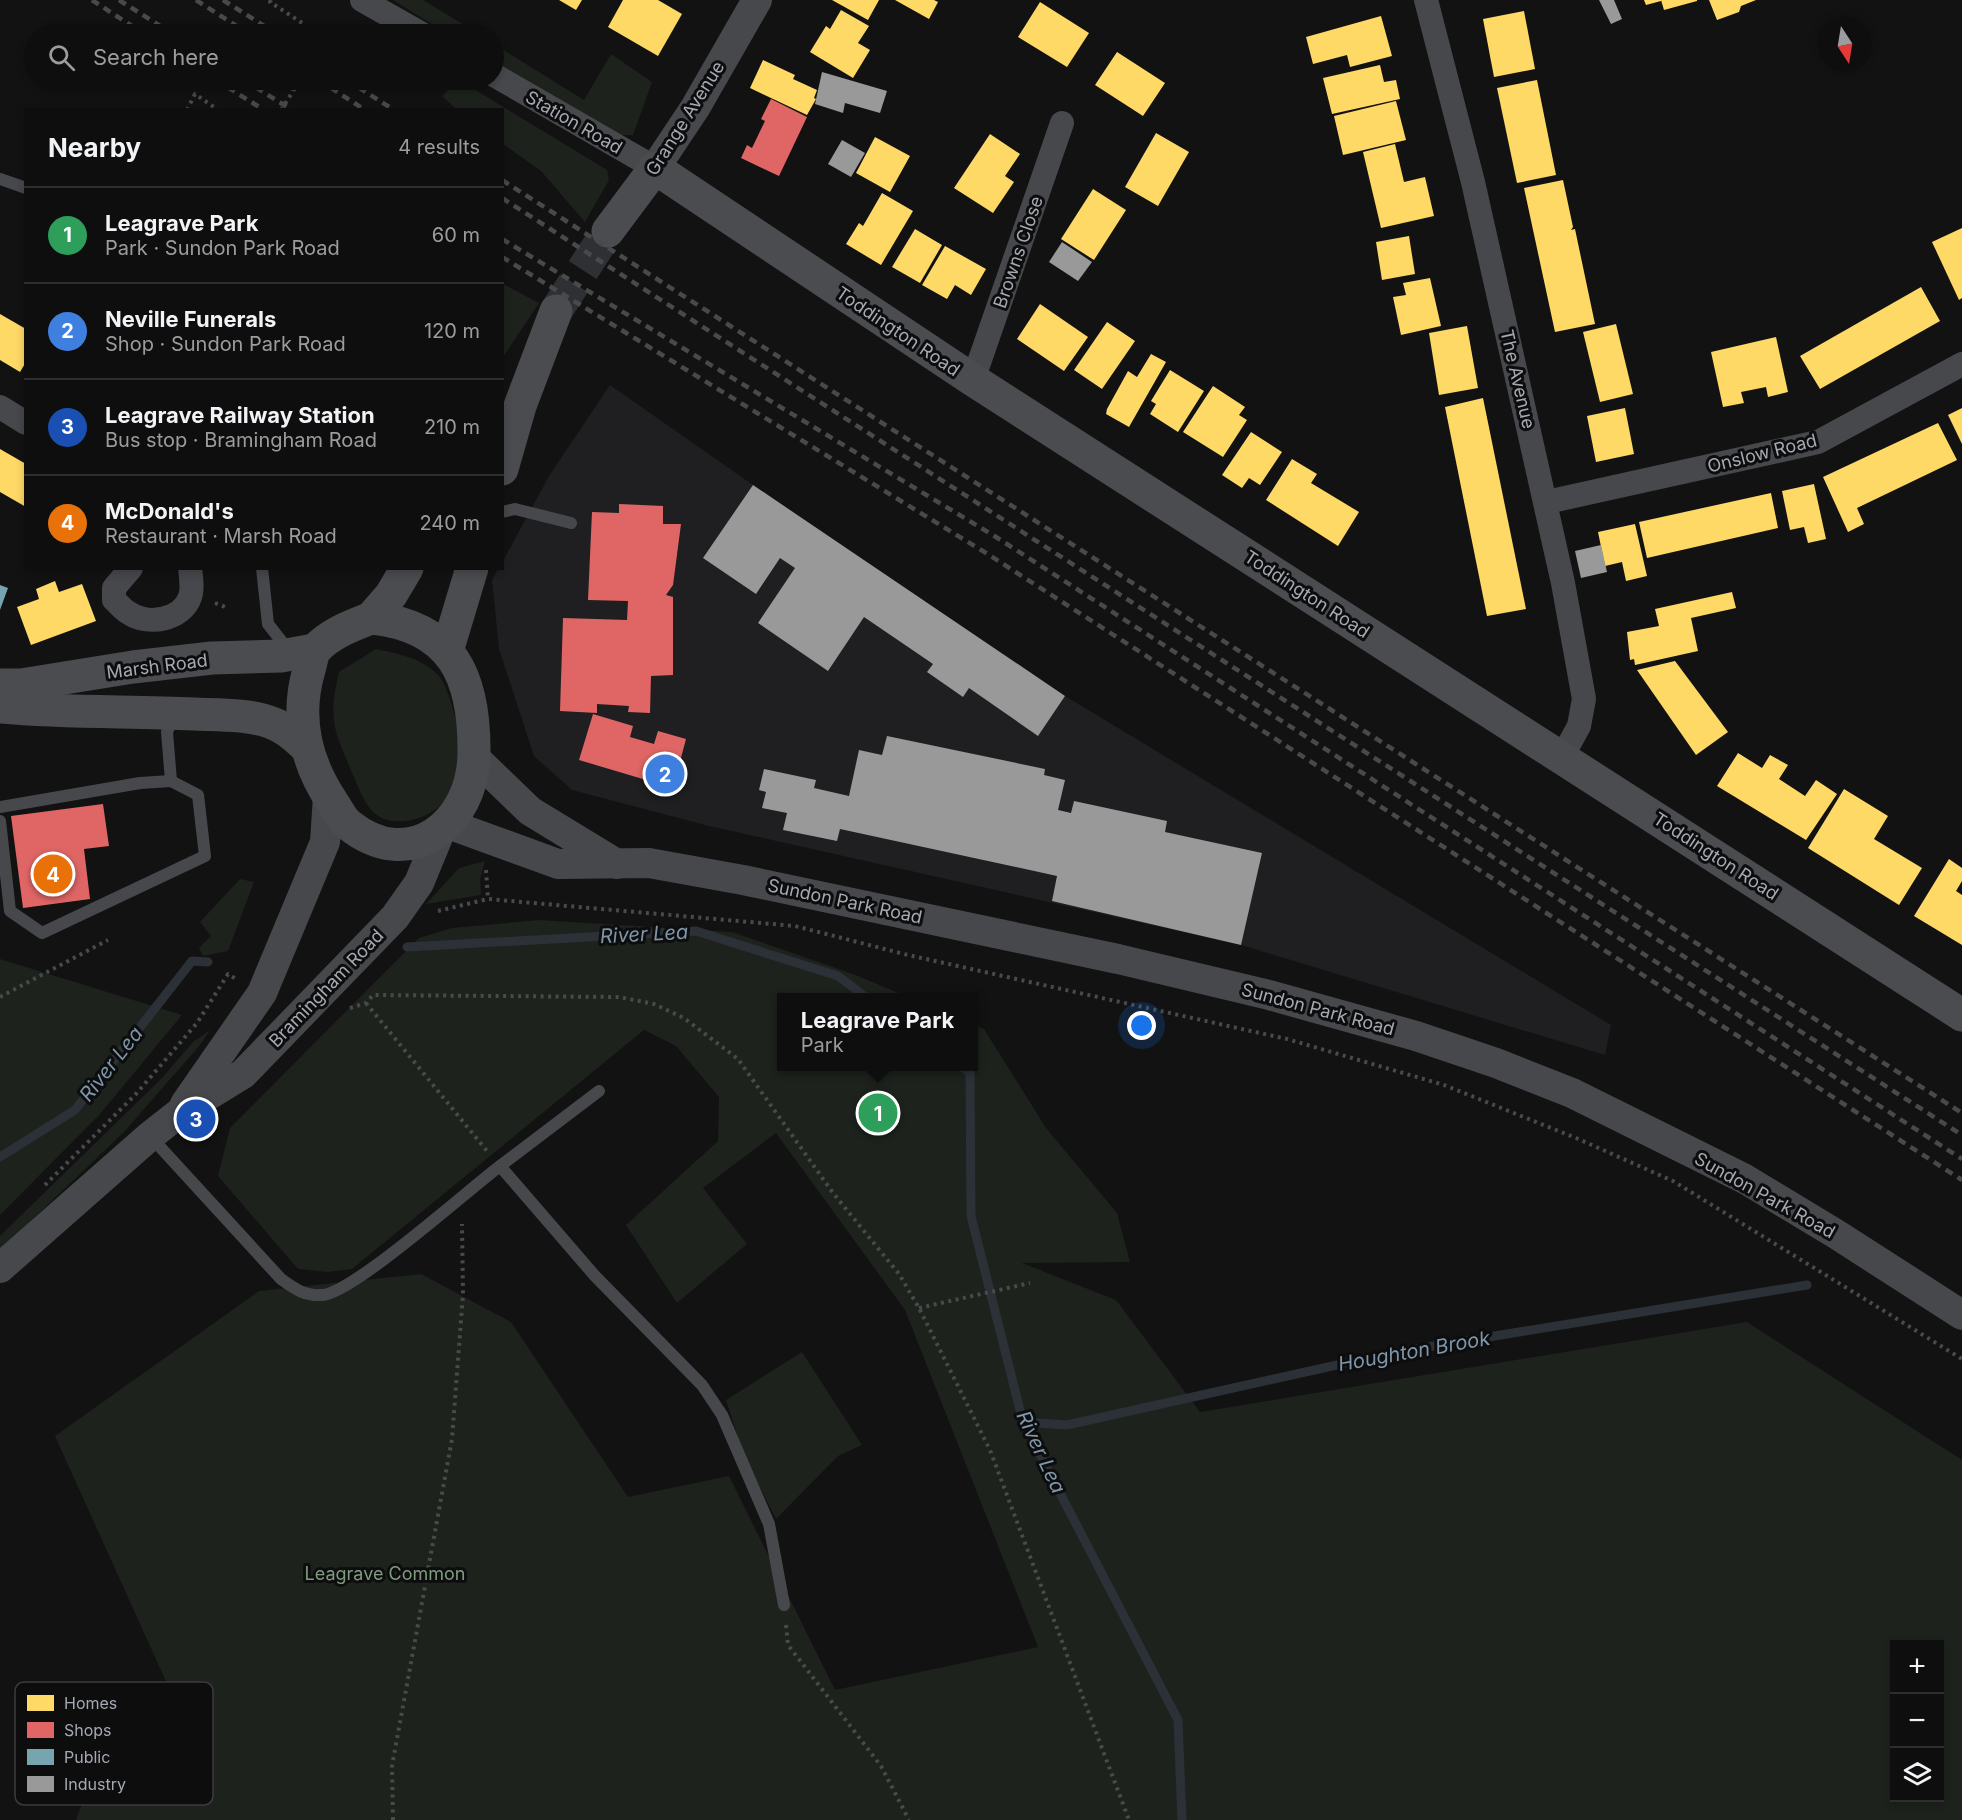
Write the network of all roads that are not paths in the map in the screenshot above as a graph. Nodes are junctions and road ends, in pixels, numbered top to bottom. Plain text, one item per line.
1 (362, 0) edge
2 (757, 0) edge
3 (1426, 0) edge
4 (404, 24) edge
5 (504, 81) edge
6 (1062, 123) dead end
7 (654, 168) junction
8 (0, 179) edge
9 (24, 187) edge
10 (608, 231) tunnel mouth
11 (556, 311) tunnel mouth
12 (1962, 364) edge
13 (973, 381) junction
14 (0, 407) edge
15 (511, 417) edge
16 (24, 422) edge
17 (504, 457) edge
18 (1547, 502) junction
19 (504, 512) edge
20 (571, 523) dead end
21 (129, 570) edge
22 (190, 570) edge
23 (262, 570) edge
24 (418, 570) edge
25 (471, 570) edge
26 (390, 594) edge
27 (447, 648) junction
28 (303, 652) junction
29 (0, 685) edge
30 (0, 707) edge
31 (174, 713) junction
32 (306, 747) junction
33 (474, 757) junction
34 (1562, 757) junction
35 (171, 781) junction
36 (328, 796) junction
37 (0, 807) edge
38 (0, 821) edge
39 (444, 828) junction
40 (617, 864) junction
41 (1962, 1015) edge
42 (599, 1091) dead end
43 (178, 1114) junction
44 (150, 1136) junction
45 (500, 1166) junction
46 (0, 1268) edge
47 (1962, 1315) edge
48 (784, 1605) road end

1 - 4 street
2 - 7 street, Grange Avenue
3 - 18 street, The Avenue
5 - 7 street, Station Road
6 - 13 street, Browns Close
7 - 10 main road, Grange Avenue
7 - 13 main road, Toddington Road
8 - 9 lane
11 - 15 main road
12 - 18 street, Onslow Road
13 - 34 main road, Toddington Road
14 - 16 street
15 - 17 main road
18 - 34 street, The Avenue
19 - 20 lane
21 - 22 street
23 - 28 lane
24 - 26 lane
25 - 27 main road
26 - 27 main road
26 - 28 main road
27 - 33 main road
28 - 29 main road, Marsh Road
28 - 32 main road
30 - 31 main road
31 - 32 main road
31 - 35 lane
32 - 36 main road
33 - 39 main road
33 - 40 street
34 - 41 main road, Toddington Road
35 - 37 lane
35 - 38 lane
36 - 39 main road
36 - 43 street, Bramingham Road
39 - 40 street, Sundon Park Road
39 - 43 street, Bramingham Road
40 - 47 street, Sundon Park Road
42 - 45 lane
43 - 44 street, Bramingham Road
44 - 45 lane
44 - 46 street, Bramingham Road
45 - 48 lane

